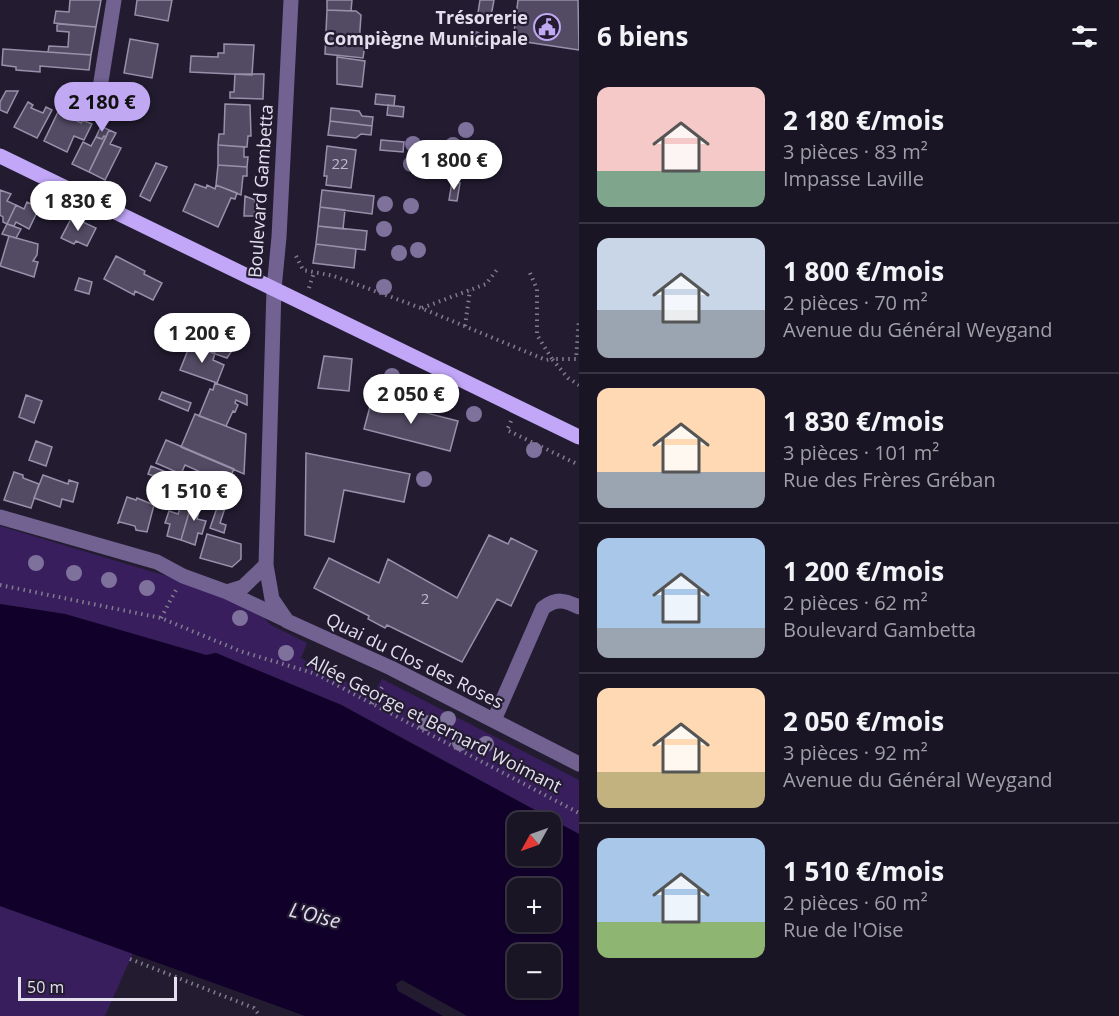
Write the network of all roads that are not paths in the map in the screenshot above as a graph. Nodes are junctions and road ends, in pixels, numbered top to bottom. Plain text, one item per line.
1 (114, 0) edge
2 (291, 0) edge
3 (99, 94) dead end
4 (0, 156) edge
5 (274, 289) junction
6 (579, 437) edge
7 (0, 517) edge
8 (266, 565) junction
9 (227, 592) junction
10 (579, 607) edge
11 (287, 621) junction
12 (494, 720) junction
13 (579, 764) edge

1 - 3 street
2 - 5 street, Boulevard Gambetta
4 - 5 main road
5 - 6 main road
5 - 8 street, Boulevard Gambetta
7 - 9 street, Quai du Clos des Roses
8 - 9 street
8 - 11 street
9 - 11 street, Quai du Clos des Roses
10 - 12 street
11 - 12 street, Quai du Clos des Roses
12 - 13 street, Quai du Clos des Roses

